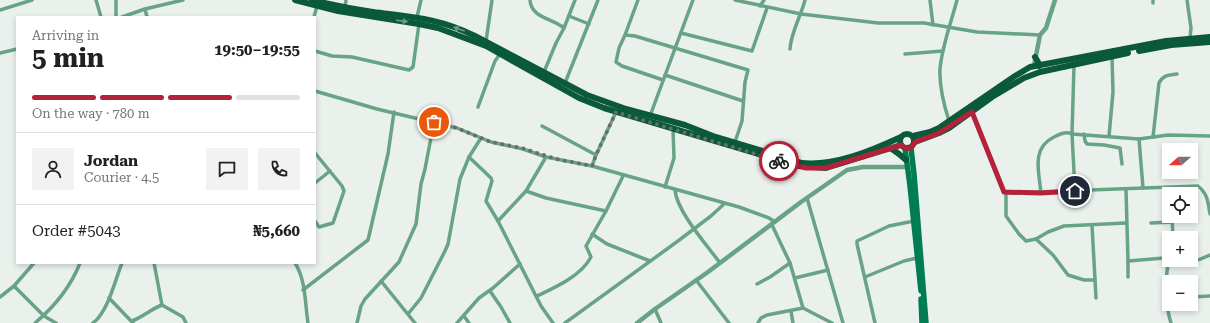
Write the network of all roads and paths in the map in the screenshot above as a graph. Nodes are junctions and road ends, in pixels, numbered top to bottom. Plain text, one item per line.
1 (32, 0) edge
2 (96, 0) edge
3 (116, 0) edge
4 (183, 0) edge
5 (295, 0) edge
6 (312, 0) edge
7 (346, 0) edge
8 (421, 0) edge
9 (492, 0) edge
10 (530, 0) edge
11 (575, 0) edge
12 (598, 0) edge
13 (638, 0) edge
14 (693, 0) edge
15 (735, 0) edge
16 (764, 0) edge
17 (805, 0) edge
18 (930, 0) edge
19 (957, 0) edge
20 (1055, 0) edge
21 (1187, 0) edge
22 (316, 6) junction
23 (760, 6) junction
24 (345, 7) junction
25 (767, 8) junction
26 (145, 9) junction
27 (0, 10) edge
28 (801, 14) junction
29 (101, 16) edge
30 (116, 16) edge
31 (125, 16) edge
32 (147, 16) edge
33 (314, 16) edge
34 (569, 16) junction
35 (417, 17) junction
36 (419, 24) junction
37 (589, 24) junction
38 (933, 25) junction
39 (949, 27) junction
40 (564, 28) junction
41 (681, 33) junction
42 (625, 35) junction
43 (1040, 35) junction
44 (1190, 38) junction
45 (1210, 38) edge
46 (486, 41) junction
47 (1210, 42) edge
48 (675, 48) junction
49 (16, 49) edge
50 (790, 49) dead end
51 (316, 51) edge
52 (943, 51) junction
53 (0, 53) edge
54 (500, 54) junction
55 (905, 54) dead end
56 (1112, 57) junction
57 (1036, 63) junction
58 (1074, 65) junction
59 (544, 72) junction
60 (1036, 73) junction
61 (1177, 74) dead end
62 (665, 75) junction
63 (663, 80) junction
64 (564, 83) junction
65 (316, 91) edge
66 (743, 101) junction
67 (478, 107) dead end
68 (394, 112) junction
69 (616, 112) junction
70 (972, 112) junction
71 (650, 116) junction
72 (954, 120) junction
73 (434, 122) junction
74 (542, 126) dead end
75 (672, 129) junction
76 (1072, 134) junction
77 (1084, 134) junction
78 (1104, 136) junction
79 (1109, 136) junction
80 (1210, 136) edge
81 (901, 137) junction
82 (1153, 137) junction
83 (481, 138) junction
84 (914, 139) junction
85 (1139, 139) junction
86 (735, 142) junction
87 (1104, 145) junction
88 (906, 147) junction
89 (892, 149) junction
90 (316, 154) edge
91 (596, 155) junction
92 (469, 157) junction
93 (546, 157) junction
94 (906, 163) junction
95 (1122, 164) dead end
96 (592, 166) junction
97 (330, 171) junction
98 (623, 176) junction
99 (316, 182) edge
100 (1185, 187) edge
101 (665, 188) junction
102 (1143, 188) junction
103 (1162, 188) edge
104 (675, 190) junction
105 (1126, 190) junction
106 (526, 191) junction
107 (1075, 191) junction
108 (1006, 193) junction
109 (1041, 193) junction
110 (807, 198) junction
111 (724, 204) junction
112 (606, 211) junction
113 (1210, 214) edge
114 (914, 221) junction
115 (316, 222) edge
116 (498, 222) junction
117 (774, 223) junction
118 (1126, 223) junction
119 (1162, 223) edge
120 (1151, 224) dead end
121 (1092, 225) junction
122 (694, 228) junction
123 (592, 234) junction
124 (1036, 239) junction
125 (1210, 256) edge
126 (917, 258) junction
127 (1162, 258) edge
128 (1198, 260) edge
129 (650, 261) junction
130 (1128, 261) junction
131 (720, 263) junction
132 (790, 263) junction
133 (33, 264) edge
134 (80, 264) edge
135 (122, 264) edge
136 (154, 264) edge
137 (296, 264) edge
138 (520, 264) junction
139 (828, 270) junction
140 (864, 277) junction
141 (1128, 277) dead end
142 (795, 278) junction
143 (696, 280) junction
144 (1095, 280) junction
145 (381, 281) junction
146 (757, 284) dead end
147 (14, 286) junction
148 (303, 290) junction
149 (490, 291) junction
150 (537, 296) junction
151 (1210, 296) edge
152 (0, 297) edge
153 (1198, 297) edge
154 (109, 298) junction
155 (1096, 298) dead end
156 (162, 305) junction
157 (803, 308) junction
158 (655, 309) junction
159 (791, 311) junction
160 (1170, 311) edge
161 (408, 314) junction
162 (44, 316) junction
163 (464, 316) junction
164 (132, 322) edge
165 (35, 323) edge
166 (56, 323) edge
167 (93, 323) edge
168 (186, 323) edge
169 (308, 323) edge
170 (357, 323) edge
171 (414, 323) edge
172 (457, 323) edge
173 (469, 323) edge
174 (510, 323) edge
175 (553, 323) edge
176 (565, 323) edge
177 (637, 323) edge
178 (661, 323) edge
179 (729, 323) edge
180 (758, 323) edge
181 (793, 323) edge
182 (832, 323) edge
183 (842, 323) edge
184 (874, 323) edge
185 (922, 323) edge
186 (926, 323) edge
187 (1171, 323) edge

1 - 27 street
2 - 29 street
3 - 30 street
4 - 26 street
5 - 22 main road
6 - 24 main road
7 - 24 street
8 - 35 street
9 - 46 street
10 - 40 street
11 - 34 street
12 - 37 street
13 - 42 street
14 - 41 street
15 - 23 street
16 - 23 street
17 - 28 street
18 - 38 street
19 - 39 street
20 - 43 street
21 - 44 street
22 - 33 street
22 -> 36 main road
23 - 25 street
24 - 35 main road
25 - 28 street
25 - 41 street
26 - 31 street
26 - 32 street
28 - 38 street
28 - 50 street
34 - 37 street
34 - 40 street
46 -> 35 main road
36 - 51 street
36 - 54 main road
37 - 64 street
38 - 39 street
39 - 43 street
39 - 52 street
40 - 59 street
41 - 48 street
42 - 48 street
42 - 63 street
43 - 57 street
44 - 45 main road
44 - 57 main road
46 - 59 main road
47 - 56 main road
48 - 62 street
48 - 66 street
49 - 53 street
52 - 55 street
52 - 72 street
54 - 67 street
54 - 69 main road
56 - 58 main road
56 - 79 street
57 - 60 street
57 - 72 main road
58 - 60 main road
58 - 76 street
59 - 64 main road
60 - 70 main road
61 - 82 street
62 - 63 street
62 - 66 street
63 - 71 street
64 - 71 main road
65 - 68 street
66 - 86 street
68 - 73 street
68 - 148 street
69 - 75 main road
69 - 91 street
70 - 72 main road
70 - 108 street
71 - 86 main road
72 - 84 main road
73 - 83 street
73 - 145 street
74 - 91 street
75 - 89 main road
75 - 101 street
76 - 77 street
76 - 107 street
76 - 109 street
77 - 78 street
77 - 87 street
78 - 79 street
78 - 87 street
79 - 85 street
80 - 82 street
81 - 84 main road
81 - 86 main road
81 - 88 main road
82 - 85 street
83 - 92 street
83 - 93 street
84 - 88 main road
85 - 102 street
87 - 95 street
88 - 89 main road
88 - 94 main road
88 - 186 main road
89 - 94 main road
90 - 97 street
91 - 96 street
92 - 116 street
92 - 161 street
93 - 96 street
93 - 106 street
94 - 110 street
94 - 114 main road
96 - 98 street
97 - 99 street
97 - 115 street
98 - 101 street
98 - 112 street
100 - 113 street
101 - 104 street
102 - 103 street
102 - 105 street
104 - 111 street
104 - 122 street
105 - 107 street
105 - 118 street
106 - 112 street
106 - 116 street
107 - 109 street
108 - 109 street
108 - 124 street
110 - 117 street
110 - 139 street
111 - 117 street
111 - 122 street
112 - 123 street
114 - 126 main road
114 - 140 street
116 - 138 street
117 - 131 street
117 - 132 street
118 - 121 street
118 - 130 street
119 - 120 street
121 - 124 street
121 - 144 street
122 - 129 street
122 - 131 street
123 - 129 street
123 - 150 street
124 - 144 street
125 - 128 street
126 - 140 street
126 - 185 main road
127 - 130 street
129 - 176 street
130 - 141 street
131 - 143 street
132 - 142 street
132 - 146 street
133 - 147 street
134 - 162 street
135 - 154 street
136 - 156 street
137 - 148 street
138 - 149 street
138 - 150 street
139 - 142 street
139 - 183 street
140 - 184 street
142 - 157 street
143 - 158 street
143 - 179 street
144 - 155 street
145 - 161 street
145 - 170 street
147 - 152 street
147 - 162 street
148 - 169 street
149 - 163 street
149 - 174 street
150 - 175 street
151 - 153 street
154 - 164 street
154 - 167 street
156 - 164 street
156 - 168 street
157 - 159 street
157 - 182 street
158 - 177 street
158 - 178 street
159 - 180 street
159 - 181 street
160 - 187 street
161 - 171 street
162 - 165 street
162 - 166 street
163 - 172 street
163 - 173 street

